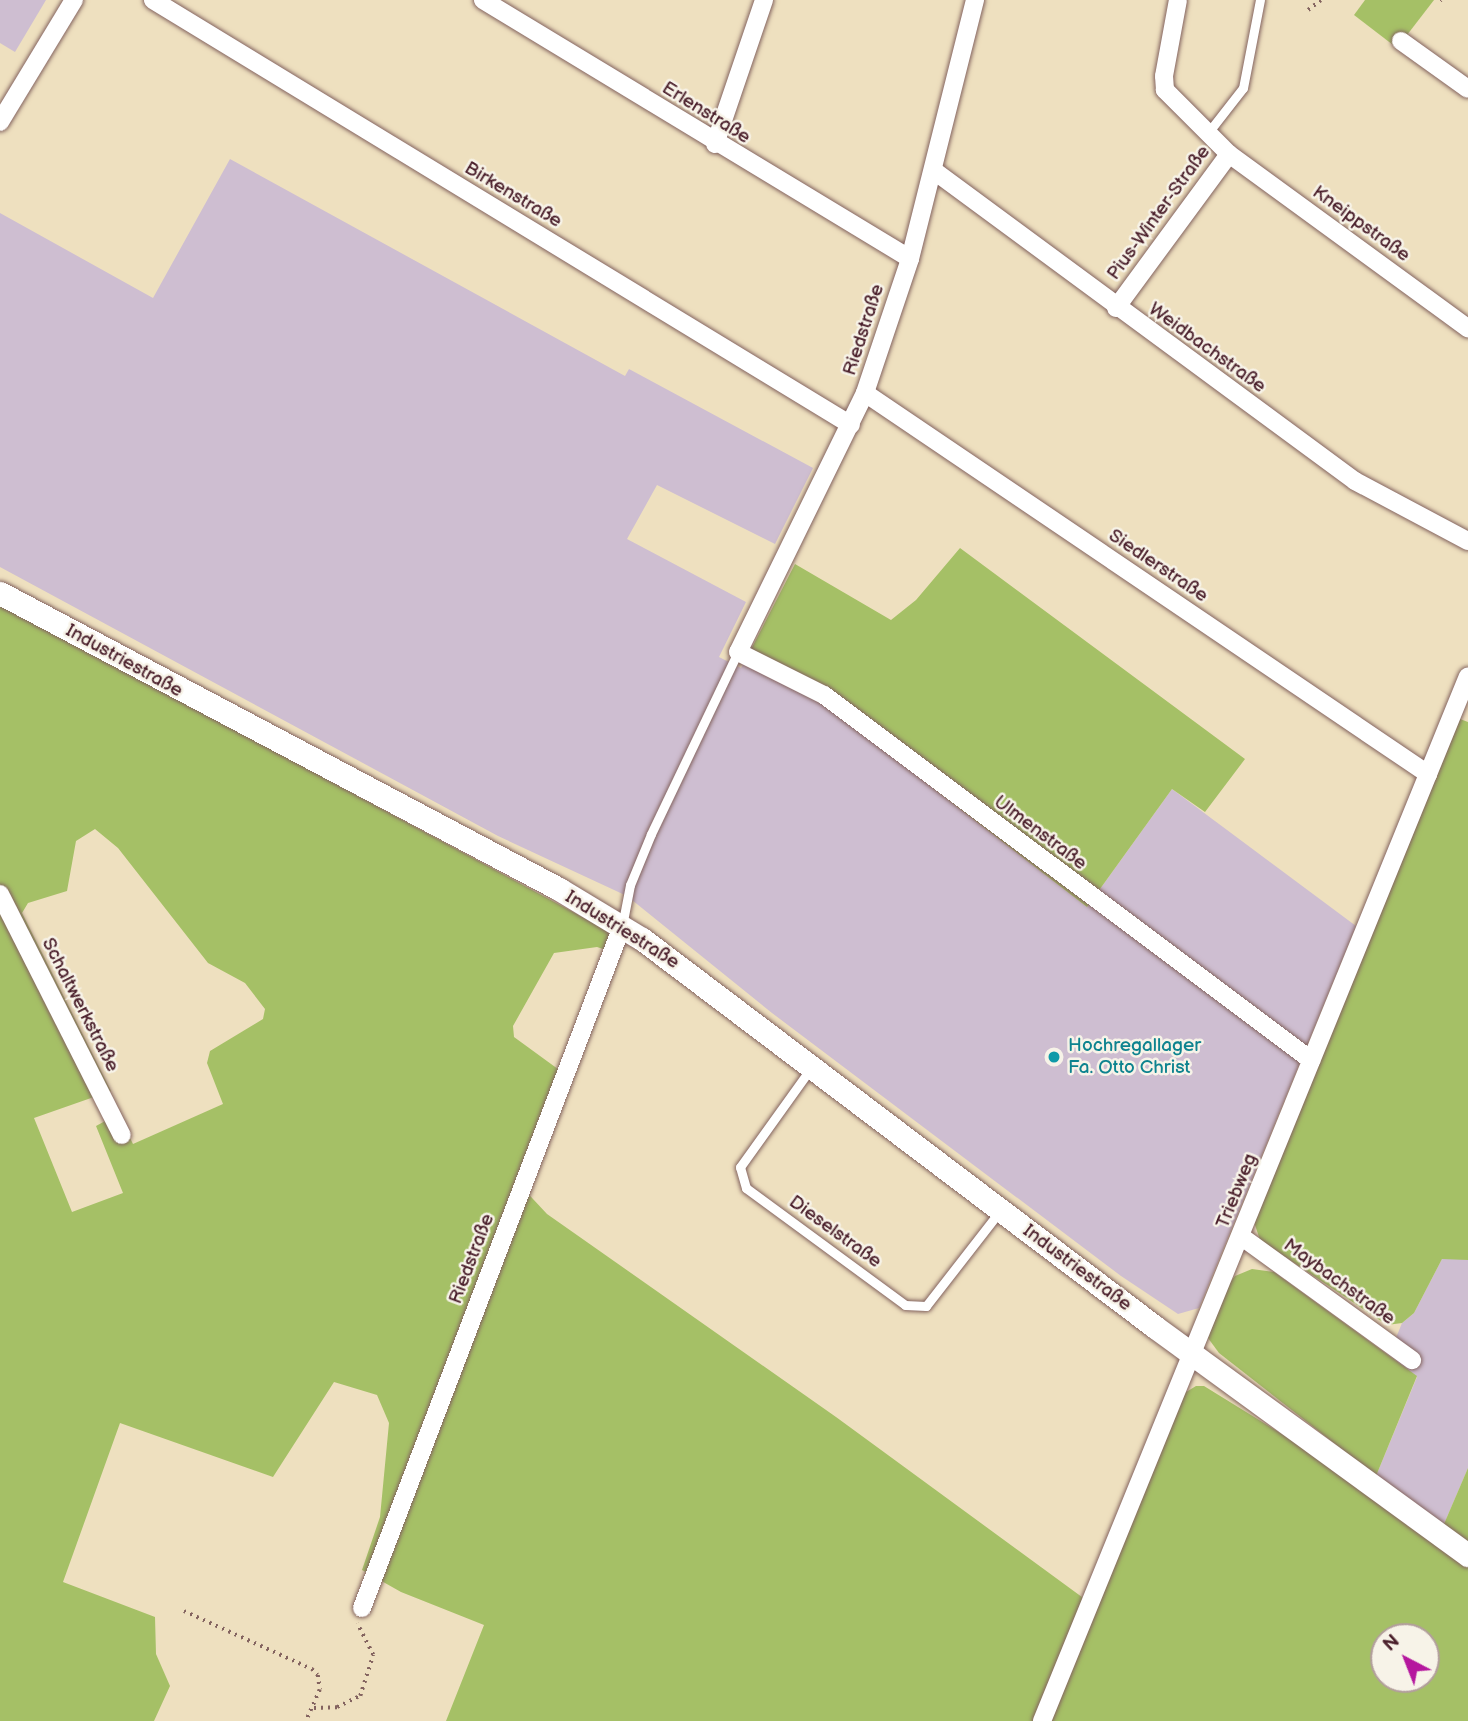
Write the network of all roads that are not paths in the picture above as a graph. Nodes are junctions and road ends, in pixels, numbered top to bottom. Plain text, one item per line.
1 (74, 0) edge
2 (153, 0) edge
3 (483, 0) edge
4 (764, 0) edge
5 (975, 0) edge
6 (1178, 0) edge
7 (1260, 0) edge
8 (1401, 41) dead end
9 (1468, 89) edge
10 (0, 122) edge
11 (1207, 134) junction
12 (715, 144) junction
13 (1229, 154) junction
14 (933, 170) junction
15 (910, 259) junction
16 (1116, 308) junction
17 (1468, 328) edge
18 (865, 393) junction
19 (851, 425) junction
20 (1468, 541) edge
21 (0, 593) edge
22 (738, 652) junction
23 (1468, 676) edge
24 (1428, 774) junction
25 (0, 894) edge
26 (622, 926) junction
27 (1311, 1060) junction
28 (812, 1066) junction
29 (122, 1135) dead end
30 (1001, 1210) junction
31 (1241, 1237) junction
32 (1190, 1352) junction
33 (1412, 1360) dead end
34 (1468, 1555) edge
35 (362, 1608) road end
36 (1042, 1721) edge

1 - 10 street
2 - 19 street, Birkenstraße
3 - 12 street, Erlenstraße
4 - 12 street
5 - 14 street, Riedstraße
6 - 11 street, Pius-Winter-Straße
7 - 11 lane
8 - 9 street
11 - 13 street, Pius-Winter-Straße
12 - 15 street, Erlenstraße
13 - 16 street, Pius-Winter-Straße
13 - 17 street, Kneippstraße
14 - 15 street, Riedstraße
14 - 16 street, Weidbachstraße
15 - 18 street, Riedstraße
16 - 20 street, Weidbachstraße
18 - 19 street, Riedstraße
18 - 24 street, Siedlerstraße
19 - 22 street, Riedstraße
21 - 26 street, Industriestraße
22 - 26 lane
22 - 27 street, Ulmenstraße
23 - 24 street, Triebweg
24 - 27 street, Triebweg
25 - 29 street, Schaltwerkstraße
26 - 28 street, Industriestraße
26 - 35 street, Riedstraße
27 - 31 street, Triebweg
28 - 30 street, Industriestraße
28 - 30 lane, Dieselstraße
30 - 32 street, Industriestraße
31 - 32 street, Triebweg
31 - 33 street, Maybachstraße
32 - 34 street, Industriestraße
32 - 36 street, Triebweg

